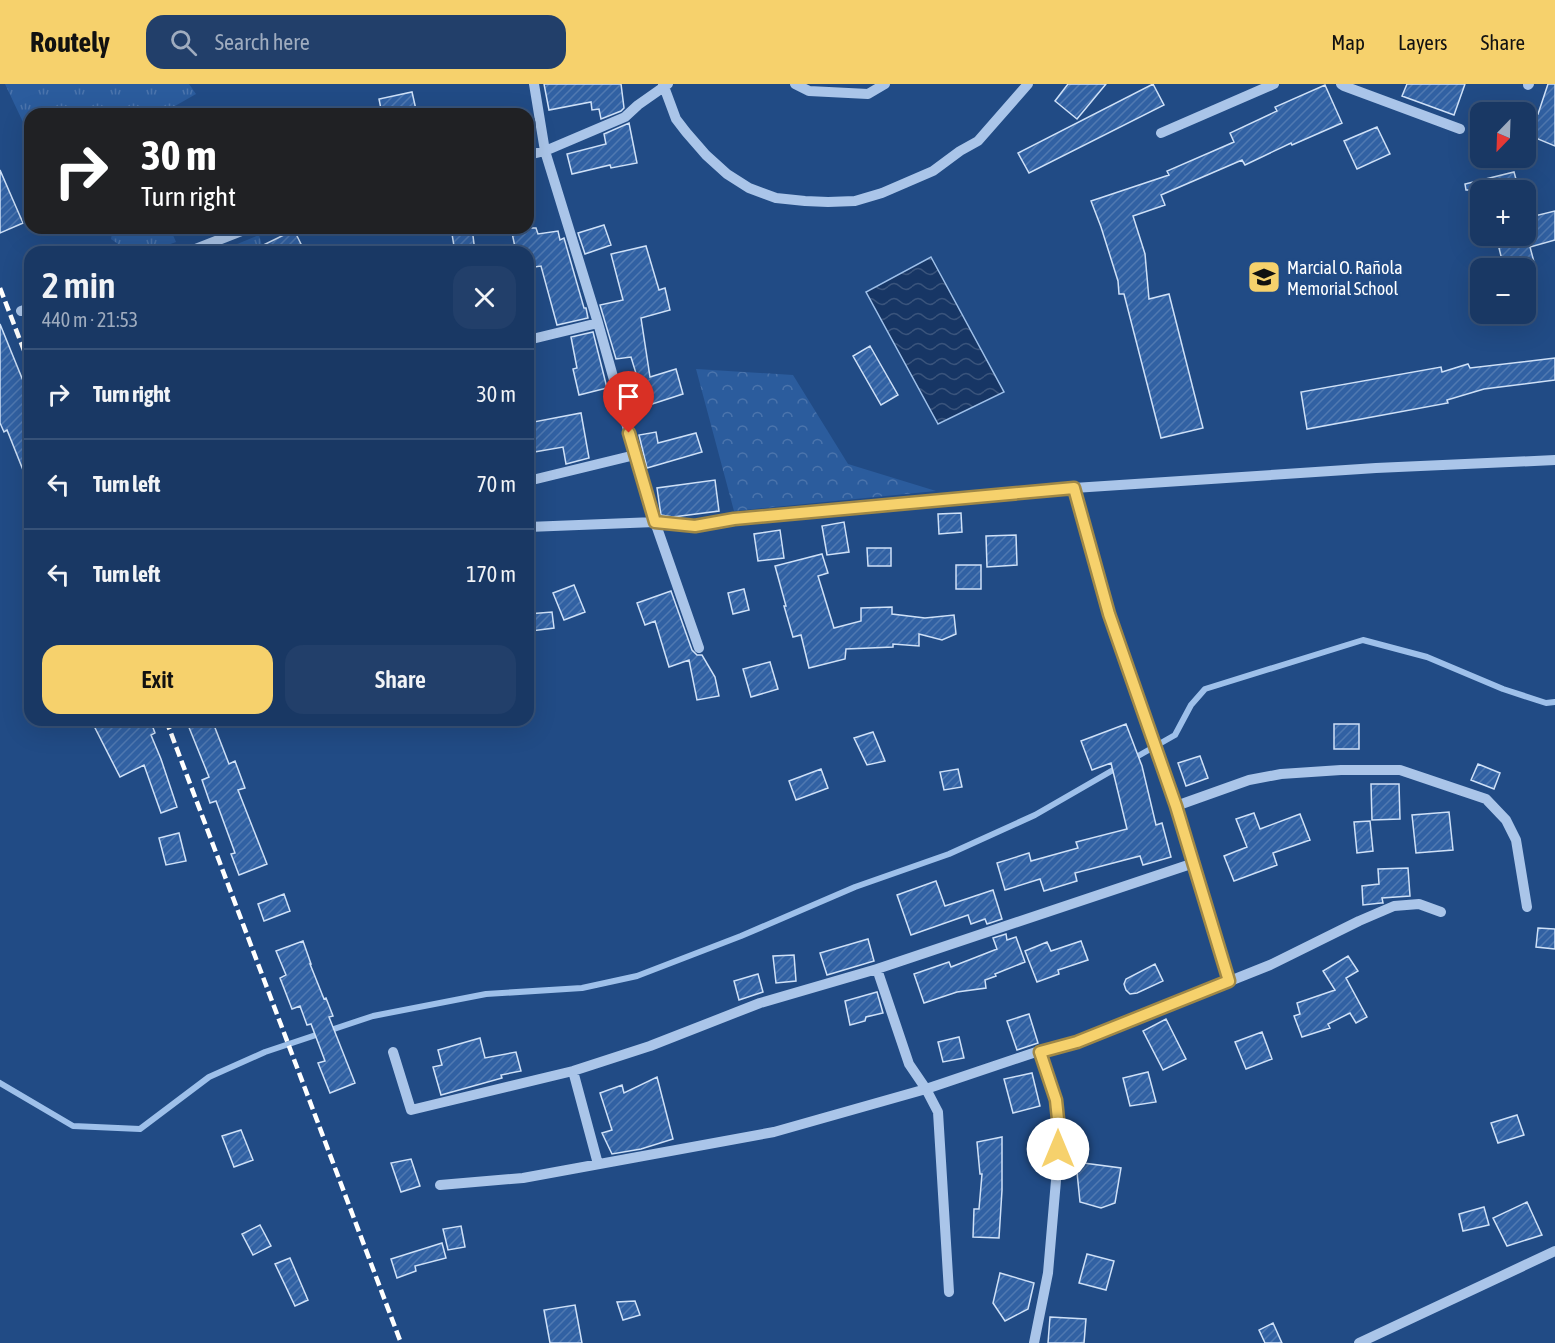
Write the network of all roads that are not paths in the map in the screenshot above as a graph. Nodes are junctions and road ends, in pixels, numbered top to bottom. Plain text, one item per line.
1 (534, 84) edge
2 (795, 84) edge
3 (885, 84) edge
4 (1028, 84) edge
5 (1274, 84) edge
6 (1341, 84) edge
7 (665, 85) edge
8 (1460, 129) dead end
9 (1161, 133) dead end
10 (545, 151) junction
11 (534, 154) edge
12 (234, 234) edge
13 (203, 246) edge
14 (598, 323) junction
15 (534, 339) edge
16 (635, 455) junction
17 (1555, 460) edge
18 (534, 480) edge
19 (1074, 488) junction
20 (655, 522) junction
21 (534, 527) edge
22 (699, 648) dead end
23 (1176, 806) junction
24 (1194, 863) junction
25 (1527, 907) dead end
26 (1441, 912) dead end
27 (877, 969) junction
28 (1229, 981) junction
29 (393, 1052) dead end
30 (1040, 1052) junction
31 (573, 1071) junction
32 (926, 1089) junction
33 (598, 1164) junction
34 (440, 1185) dead end
35 (1555, 1251) edge
36 (949, 1292) dead end
37 (1034, 1343) edge
38 (1359, 1343) edge

1 - 10 street
2 - 3 street
4 - 7 street
5 - 9 street
6 - 8 street
7 - 10 street
10 - 11 street
10 - 14 street
12 - 13 street
14 - 15 street
14 - 16 street
16 - 18 street
16 - 20 street
17 - 19 street
19 - 20 street
19 - 23 street
20 - 21 street
20 - 22 street
23 - 24 street
23 - 25 street
24 - 27 street
24 - 28 street
26 - 28 street
27 - 31 street
27 - 32 street
28 - 30 street
29 - 31 street
30 - 32 street
30 - 37 street
31 - 33 street
32 - 33 street
32 - 36 street
33 - 34 street
35 - 38 street

